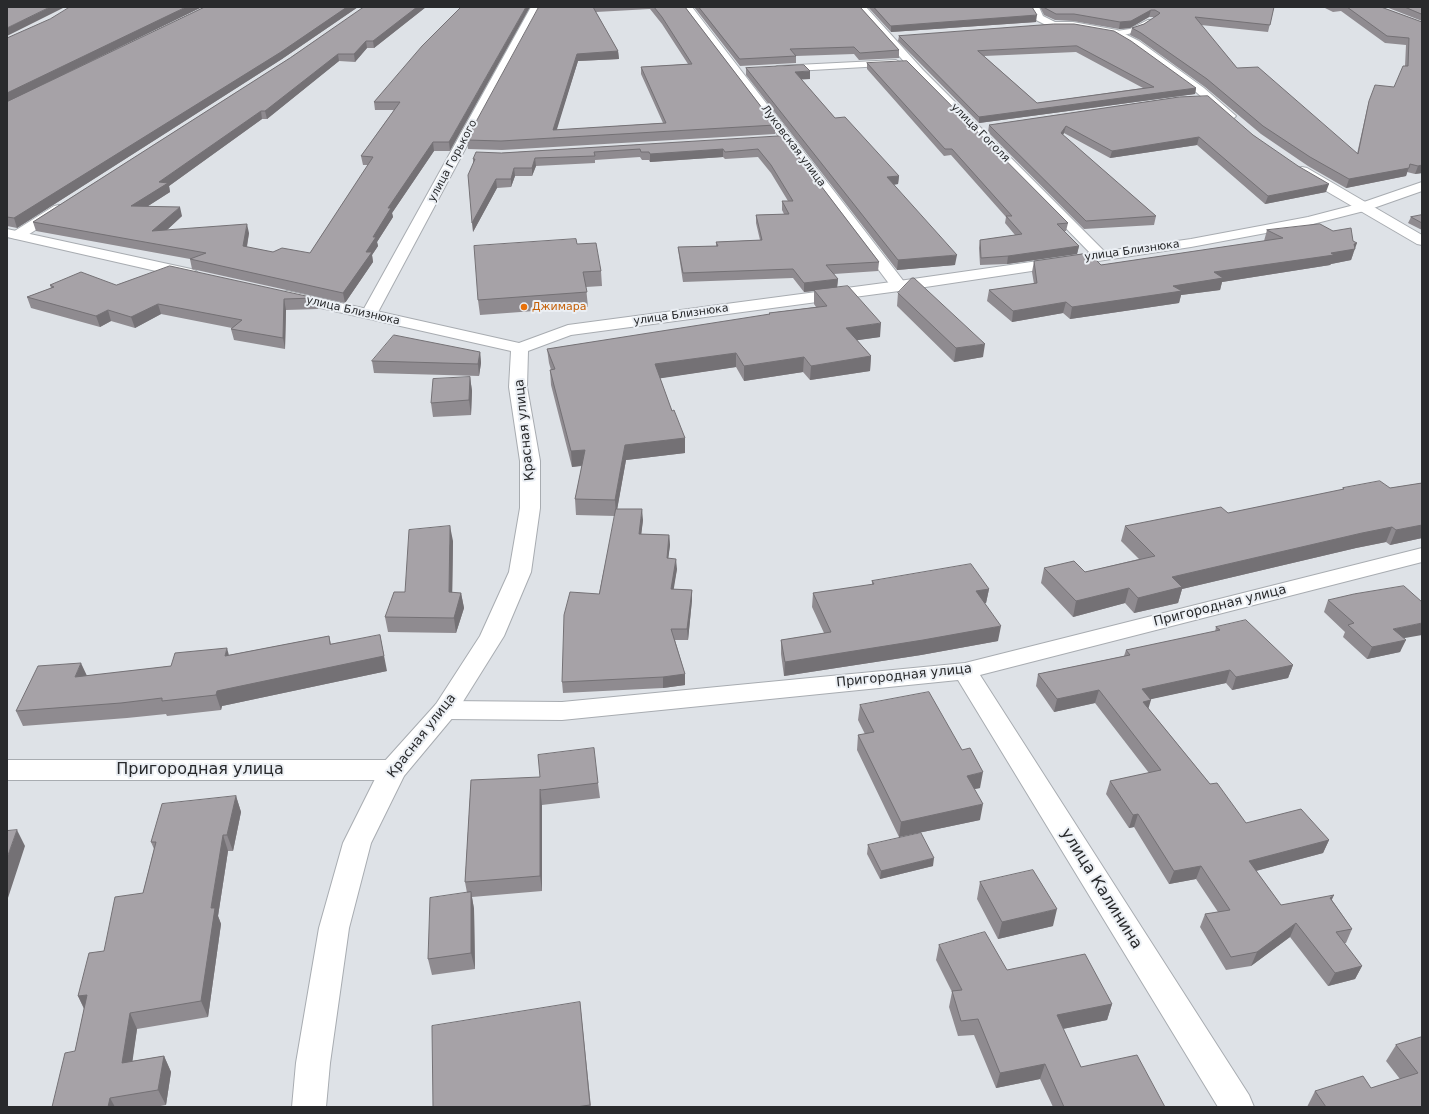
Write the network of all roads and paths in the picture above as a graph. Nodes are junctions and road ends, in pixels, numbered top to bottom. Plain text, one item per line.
1 (536, 7) edge
2 (687, 7) edge
3 (861, 7) edge
4 (1034, 7) edge
5 (1153, 20) edge
6 (1053, 24) junction
7 (1031, 27) edge
8 (1117, 34) junction
9 (903, 36) edge
10 (888, 37) junction
11 (910, 62) junction
12 (767, 69) edge
13 (736, 70) junction
14 (751, 70) edge
15 (1210, 98) junction
16 (1190, 99) edge
17 (1239, 123) edge
18 (989, 127) edge
19 (976, 129) junction
20 (786, 138) junction
21 (771, 139) edge
22 (457, 154) junction
23 (472, 154) dead end
24 (1295, 166) edge
25 (1422, 186) edge
26 (72, 201) edge
27 (1363, 208) junction
28 (13, 234) edge
29 (1422, 241) edge
30 (1101, 256) junction
31 (206, 278) edge
32 (899, 286) junction
33 (276, 293) edge
34 (369, 314) junction
35 (520, 348) junction
36 (1417, 561) edge
37 (965, 671) junction
38 (445, 710) junction
39 (7, 770) edge
40 (392, 770) junction
41 (309, 1107) edge
42 (1237, 1107) edge

1 - 22 street, улица Горького
2 - 13 street, Луковская улица
3 - 10 street, улица Гоголя
4 - 6 street
5 - 8 lane
6 - 7 street
6 - 8 street
8 - 15 street
9 - 10 street
10 - 11 street, улица Гоголя
11 - 12 street
11 - 19 street, улица Гоголя
13 - 14 street
13 - 20 street, Луковская улица
15 - 16 street
15 - 17 street
18 - 19 street
19 - 30 street, улица Гоголя
20 - 21 street
20 - 32 street, Луковская улица
22 - 23 street
22 - 34 street, улица Горького
24 - 27 street
25 - 27 street, улица Близнюка
26 - 28 street
27 - 29 street
27 - 30 street, улица Близнюка
28 - 31 street
30 - 32 street, улица Близнюка
32 - 35 street, улица Близнюка
33 - 34 street, улица Близнюка
34 - 35 street, улица Близнюка
35 - 38 street, Красная улица
36 - 37 street, Пригородная улица
37 - 38 street, Пригородная улица
37 - 42 street, улица Калинина
38 - 40 street, Красная улица
39 - 40 street, Пригородная улица
40 - 41 street, Красная улица

